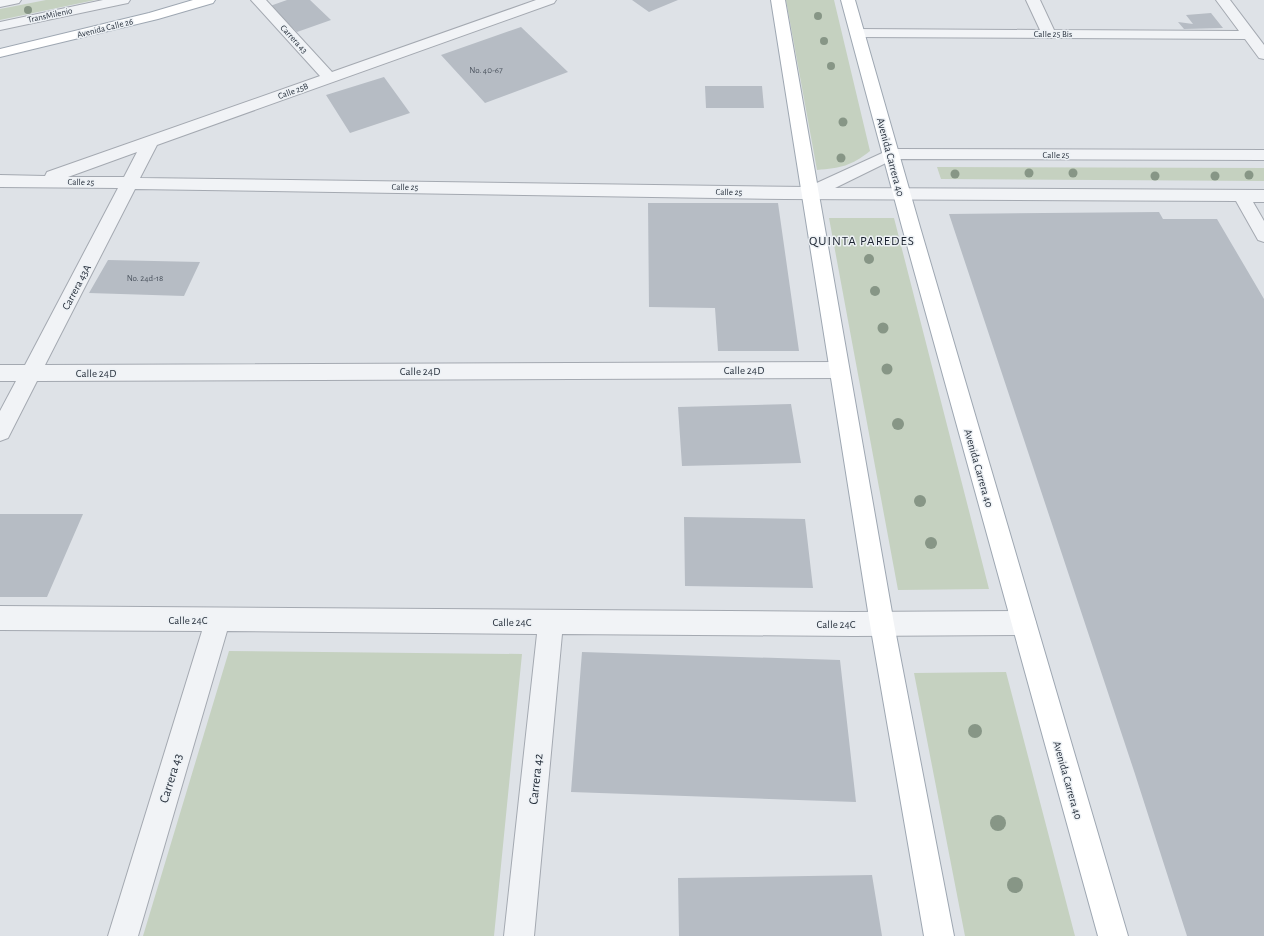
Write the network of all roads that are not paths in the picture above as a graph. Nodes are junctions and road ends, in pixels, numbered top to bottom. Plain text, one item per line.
1 (14, 0) edge
2 (123, 0) edge
3 (170, 0) edge
4 (208, 0) edge
5 (258, 0) edge
6 (549, 0) edge
7 (778, 0) edge
8 (848, 0) edge
9 (1033, 0) edge
10 (1224, 0) edge
11 (0, 3) edge
12 (0, 26) edge
13 (857, 33) junction
14 (1049, 34) junction
15 (1249, 35) junction
16 (0, 41) edge
17 (0, 53) edge
18 (1264, 55) edge
19 (330, 78) junction
20 (151, 141) junction
21 (891, 154) junction
22 (1264, 156) edge
23 (0, 181) edge
24 (37, 181) junction
25 (131, 182) junction
26 (810, 193) junction
27 (902, 194) junction
28 (1241, 196) junction
29 (1264, 196) edge
30 (1264, 236) edge
31 (839, 370) junction
32 (0, 372) edge
33 (31, 373) junction
34 (0, 432) edge
35 (0, 618) edge
36 (218, 620) junction
37 (551, 622) junction
38 (1024, 623) junction
39 (882, 624) junction
40 (123, 936) edge
41 (519, 936) edge
42 (939, 936) edge
43 (1113, 936) edge

1 - 11 street
2 - 12 street, TransMilenio
3 - 16 main road, Avenida Calle 26
4 - 17 main road, Avenida Calle 26
5 - 19 street, Carrera 43
6 - 19 street, Calle 25B
7 - 26 main road
8 - 13 main road, Avenida Carrera 40
9 - 14 street
10 - 15 street
13 - 14 street, Calle 25 Bis
13 - 21 main road, Avenida Carrera 40
14 - 15 street, Calle 25 Bis
15 - 18 street
19 - 20 street, Calle 25B
20 - 24 street, Calle 25B
20 - 25 street, Carrera 43A
21 - 22 street, Calle 25
21 - 26 street, Calle 25
21 - 27 main road, Avenida Carrera 40
23 - 24 street, Calle 25
24 - 25 street, Calle 25
25 - 26 street, Calle 25
25 - 33 street, Carrera 43A
26 - 27 street, Calle 25
26 - 31 main road
27 - 28 street, Calle 25
27 - 38 main road, Avenida Carrera 40
28 - 29 street, Calle 25
28 - 30 street
31 - 33 street, Calle 24D
31 - 39 main road
32 - 33 street, Calle 24D
33 - 34 street, Carrera 43A
35 - 36 street, Calle 24C
36 - 37 street, Calle 24C
36 - 40 street, Carrera 43
37 - 39 street, Calle 24C
37 - 41 street, Carrera 42
38 - 39 street, Calle 24C
38 - 43 main road, Avenida Carrera 40
39 - 42 main road

